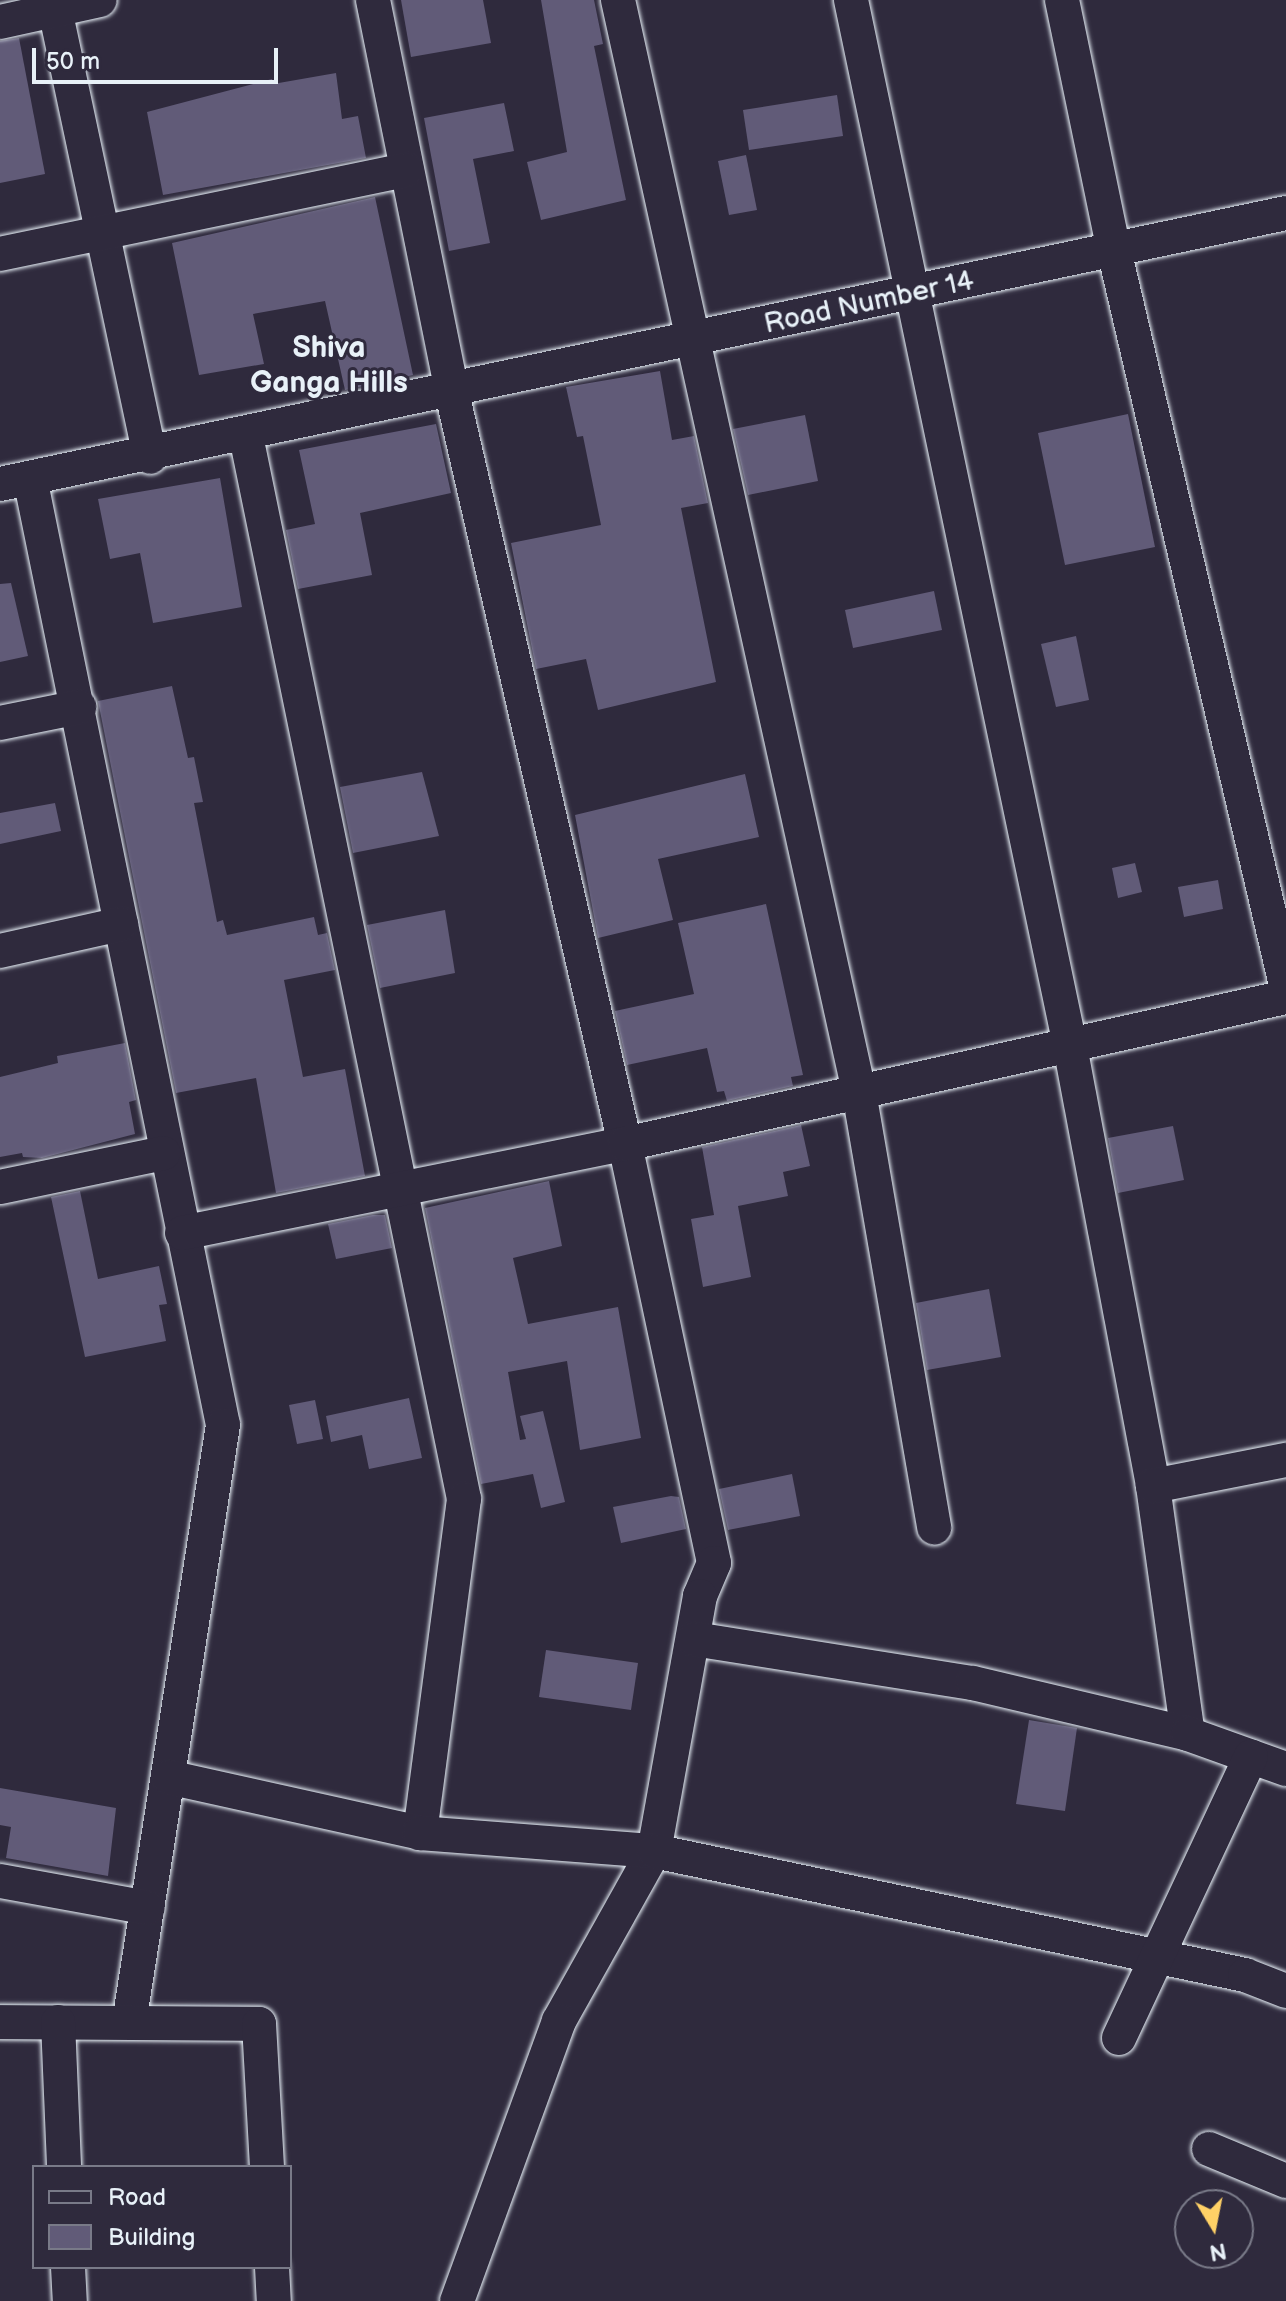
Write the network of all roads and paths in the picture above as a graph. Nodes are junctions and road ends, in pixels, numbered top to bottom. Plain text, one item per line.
1 (100, 0) edge
2 (373, 0) edge
3 (618, 0) edge
4 (851, 0) edge
5 (1062, 0) edge
6 (54, 5) edge
7 (0, 22) edge
8 (406, 170) junction
9 (1286, 213) edge
10 (101, 233) junction
11 (1114, 250) junction
12 (0, 254) edge
13 (913, 294) junction
14 (690, 342) junction
15 (452, 393) junction
16 (246, 436) junction
17 (150, 457) junction
18 (15, 481) edge
19 (79, 707) junction
20 (0, 723) edge
21 (121, 924) junction
22 (0, 951) edge
23 (1286, 985) edge
24 (1286, 997) edge
25 (1070, 1046) junction
26 (859, 1092) junction
27 (625, 1144) junction
28 (164, 1153) junction
29 (0, 1187) edge
30 (399, 1191) junction
31 (182, 1233) junction
32 (1286, 1460) edge
33 (1153, 1486) junction
34 (934, 1528) dead end
35 (694, 1639) junction
36 (1188, 1734) junction
37 (1251, 1756) junction
38 (1286, 1769) edge
39 (168, 1777) junction
40 (420, 1833) junction
41 (654, 1851) junction
42 (0, 1881) edge
43 (148, 1908) junction
44 (1157, 1957) junction
45 (1286, 1991) edge
46 (0, 2022) edge
47 (58, 2022) junction
48 (129, 2023) junction
49 (1119, 2038) dead end
50 (1209, 2149) dead end
51 (64, 2165) edge
52 (267, 2165) edge
53 (1286, 2181) edge
54 (68, 2269) edge
55 (272, 2269) edge
56 (70, 2301) edge
57 (274, 2301) edge
58 (457, 2301) edge

1 - 6 street
2 - 8 street
3 - 14 street
4 - 13 street
5 - 11 street
6 - 7 street
6 - 10 street
8 - 10 street
8 - 15 street
9 - 11 street, Road Number 14
10 - 12 street
10 - 17 street
11 - 13 street, Road Number 14
11 - 23 street
13 - 14 street, Road Number 14
13 - 25 street
14 - 15 street, Road Number 14
14 - 26 street
15 - 16 street, Road Number 14
15 - 27 street
16 - 17 street, Road Number 14
16 - 30 street
17 - 18 street, Road Number 14
18 - 19 street
19 - 20 street
19 - 21 street
21 - 22 street
21 - 28 street
24 - 25 street
25 - 26 street
25 - 33 street
26 - 27 street
26 - 34 street
27 - 30 street
27 - 35 street
28 - 29 street
28 - 31 street
30 - 31 street
30 - 40 street
31 - 39 street
32 - 33 street
33 - 36 street
35 - 36 street
35 - 41 street
36 - 37 street
37 - 38 street
37 - 44 street
39 - 40 street
39 - 43 street
40 - 41 street
41 - 44 street
41 - 58 street
42 - 43 street
43 - 48 street
44 - 45 street
44 - 49 street
46 - 47 street
47 - 48 street
47 - 51 street
48 - 52 street
50 - 53 street
54 - 56 street
55 - 57 street

